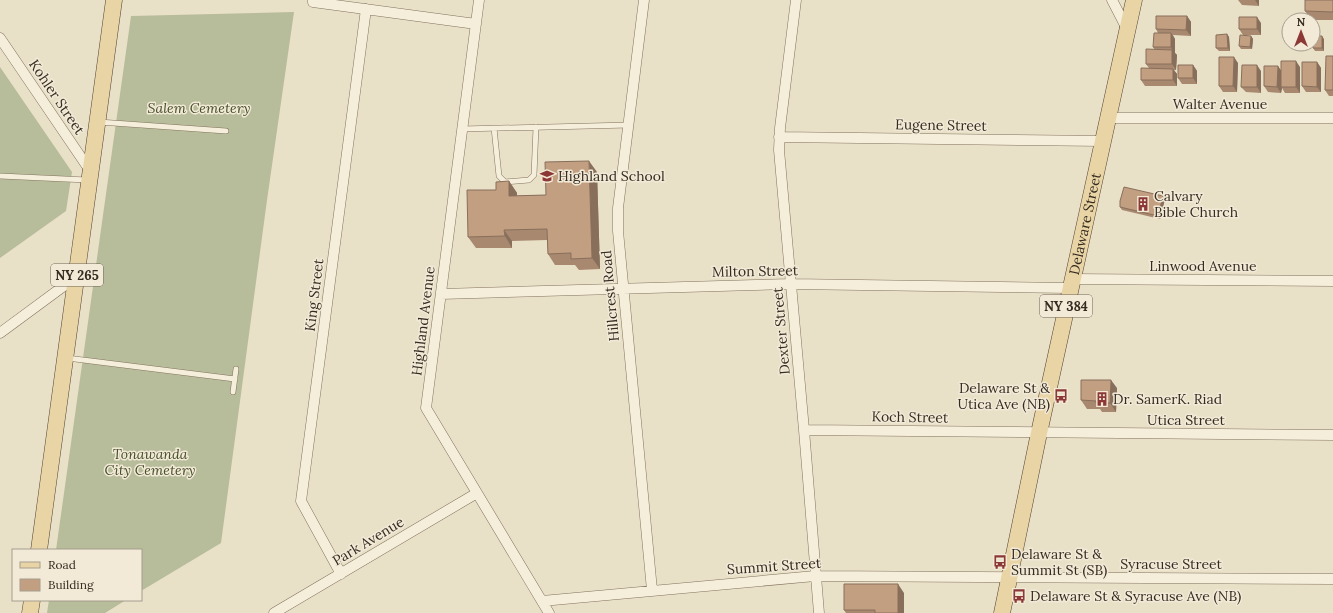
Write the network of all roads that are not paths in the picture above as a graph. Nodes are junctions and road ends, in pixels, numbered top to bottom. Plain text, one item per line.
1 (114, 0) edge
2 (479, 0) edge
3 (644, 0) edge
4 (796, 0) edge
5 (1112, 0) edge
6 (1134, 0) edge
7 (313, 1) edge
8 (366, 9) junction
9 (476, 24) junction
10 (1127, 29) junction
11 (0, 38) edge
12 (1108, 118) junction
13 (1333, 118) edge
14 (98, 122) junction
15 (629, 124) junction
16 (536, 127) junction
17 (494, 128) junction
18 (462, 129) junction
19 (226, 131) dead end
20 (779, 137) junction
21 (1103, 141) junction
22 (0, 176) edge
23 (91, 176) junction
24 (76, 278) junction
25 (1333, 281) edge
26 (791, 284) junction
27 (1071, 284) junction
28 (623, 288) junction
29 (441, 294) junction
30 (0, 333) edge
31 (66, 358) junction
32 (236, 369) dead end
33 (235, 380) junction
34 (233, 392) dead end
35 (804, 430) junction
36 (1039, 433) junction
37 (1333, 435) edge
38 (477, 493) junction
39 (39, 549) edge
40 (341, 574) junction
41 (815, 576) junction
42 (1010, 577) junction
43 (1333, 579) edge
44 (652, 590) junction
45 (32, 601) edge
46 (542, 601) junction
47 (30, 613) edge
48 (274, 613) edge
49 (549, 613) edge
50 (819, 613) edge
51 (1002, 613) edge

1 - 14 main road, NY 265
2 - 9 street, Highland Avenue
3 - 15 street, Hillcrest Road
4 - 20 street, Dexter Street
5 - 10 street
6 - 10 main road, Delaware Street / NY 384
7 - 8 street
8 - 9 street
8 - 40 street, King Street
9 - 18 street, Highland Avenue
10 - 12 main road, Delaware Street / NY 384
11 - 23 street, Kohler Street
12 - 13 street, Walter Avenue
12 - 21 main road, Delaware Street / NY 384
14 - 19 lane
14 - 23 main road, NY 265
15 - 16 lane
15 - 28 street, Hillcrest Road
16 - 17 lane
16 - 17 lane
17 - 18 lane
18 - 29 street, Highland Avenue
20 - 21 street, Eugene Street
20 - 26 street, Dexter Street
21 - 27 main road, Delaware Street / NY 384
22 - 23 lane
23 - 24 main road, NY 265
24 - 30 street
24 - 31 main road, NY 265
25 - 27 street, Linwood Avenue
26 - 27 street, Milton Street
26 - 28 street, Milton Street
26 - 35 street, Dexter Street
27 - 36 main road, Delaware Street / NY 384
28 - 29 street, Milton Street
28 - 44 street, Hillcrest Road
29 - 38 street, Highland Avenue
31 - 33 lane
31 - 39 main road, NY 265
32 - 33 lane
33 - 34 lane
35 - 36 street, Koch Street
35 - 41 street, Dexter Street
36 - 37 street, Utica Street
36 - 42 main road, Delaware Street / NY 384
38 - 40 street, Park Avenue
38 - 46 street, Highland Avenue
40 - 48 street, Park Avenue
41 - 42 street, Summit Street
41 - 44 street, Summit Street
41 - 50 street, Dexter Street
42 - 43 street, Syracuse Street
42 - 51 main road, Delaware Street / NY 384
44 - 46 street, Summit Street
45 - 47 main road
46 - 49 street, Highland Avenue

